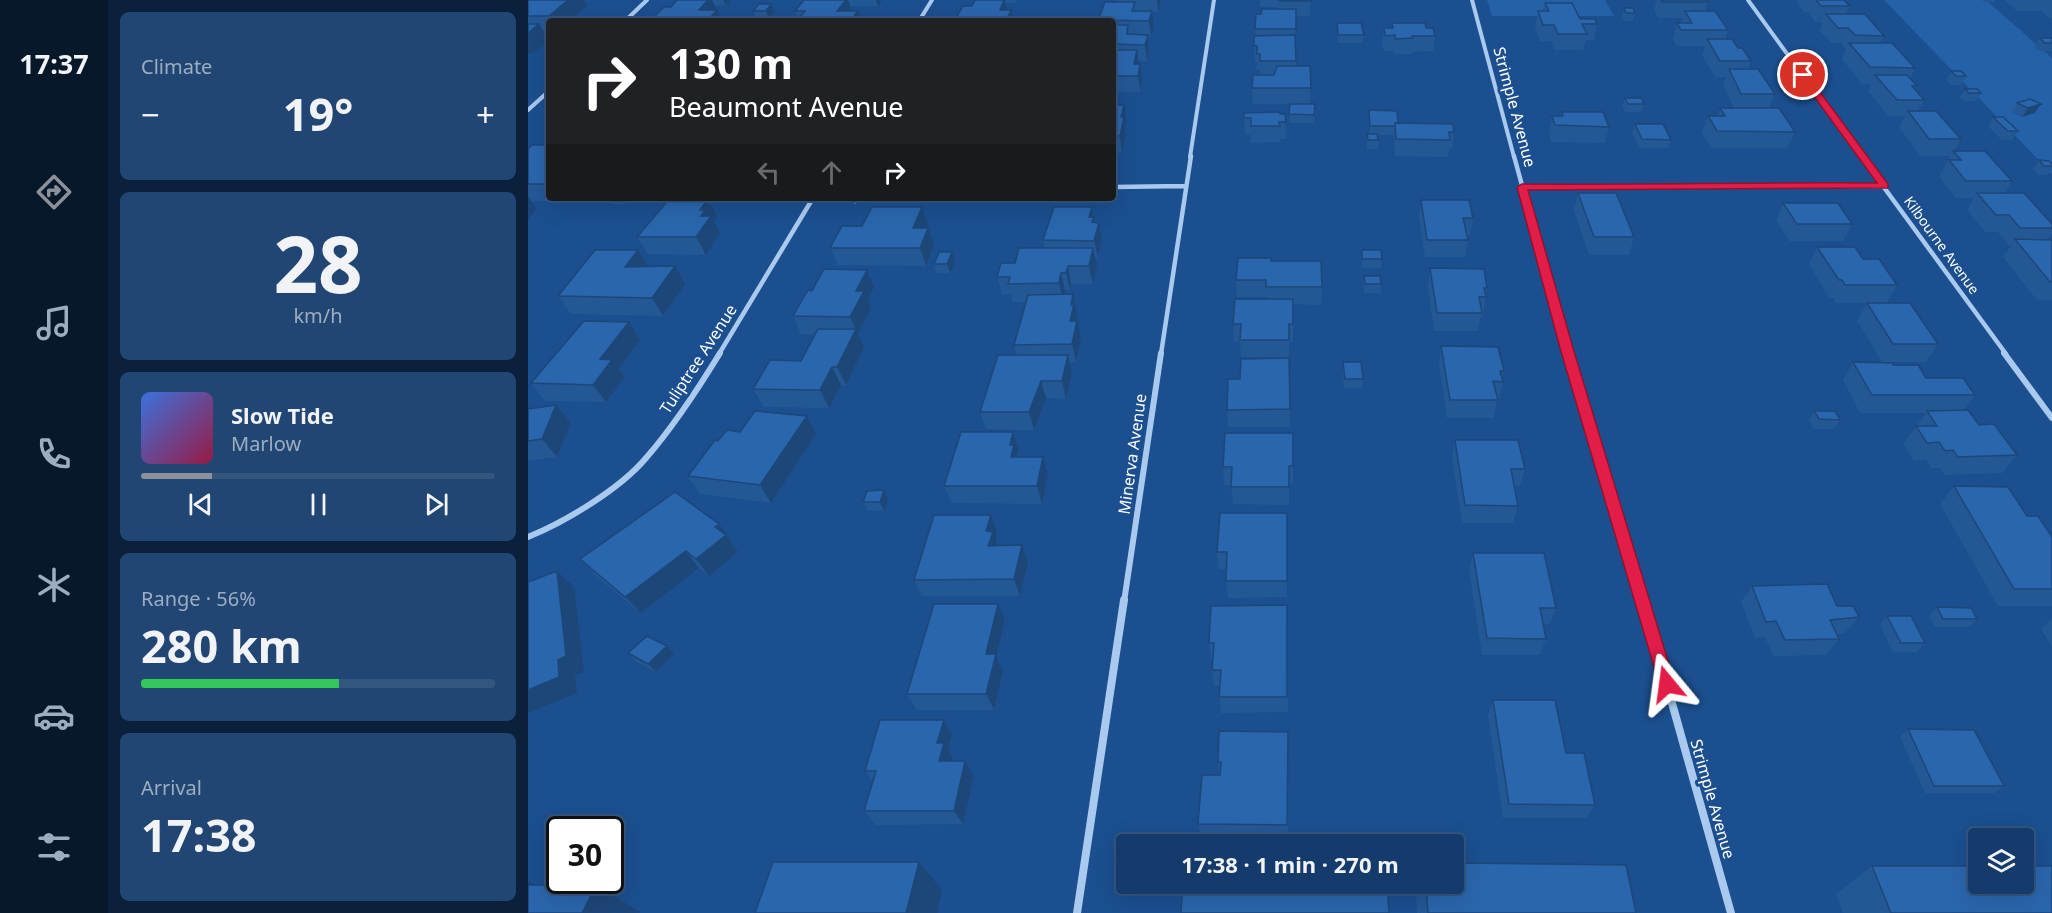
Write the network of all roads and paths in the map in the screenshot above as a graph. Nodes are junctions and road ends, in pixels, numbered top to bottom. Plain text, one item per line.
1 (647, 0) edge
2 (932, 0) edge
3 (1214, 0) edge
4 (1472, 0) edge
5 (1748, 0) edge
6 (628, 18) edge
7 (922, 18) edge
8 (546, 94) edge
9 (528, 110) edge
10 (1185, 186) junction
11 (1884, 186) junction
12 (1116, 187) edge
13 (1522, 187) junction
14 (811, 201) edge
15 (2052, 418) edge
16 (528, 537) edge
17 (1077, 913) edge
18 (1731, 913) edge

1 - 6 street
2 - 7 street
3 - 10 street, Minerva Avenue
4 - 13 street, Strimple Avenue
5 - 11 street, Kilbourne Avenue
8 - 9 street
10 - 12 street
10 - 17 street, Minerva Avenue
11 - 13 street
11 - 15 street, Kilbourne Avenue
13 - 18 street, Strimple Avenue
14 - 16 street, Tuliptree Avenue

